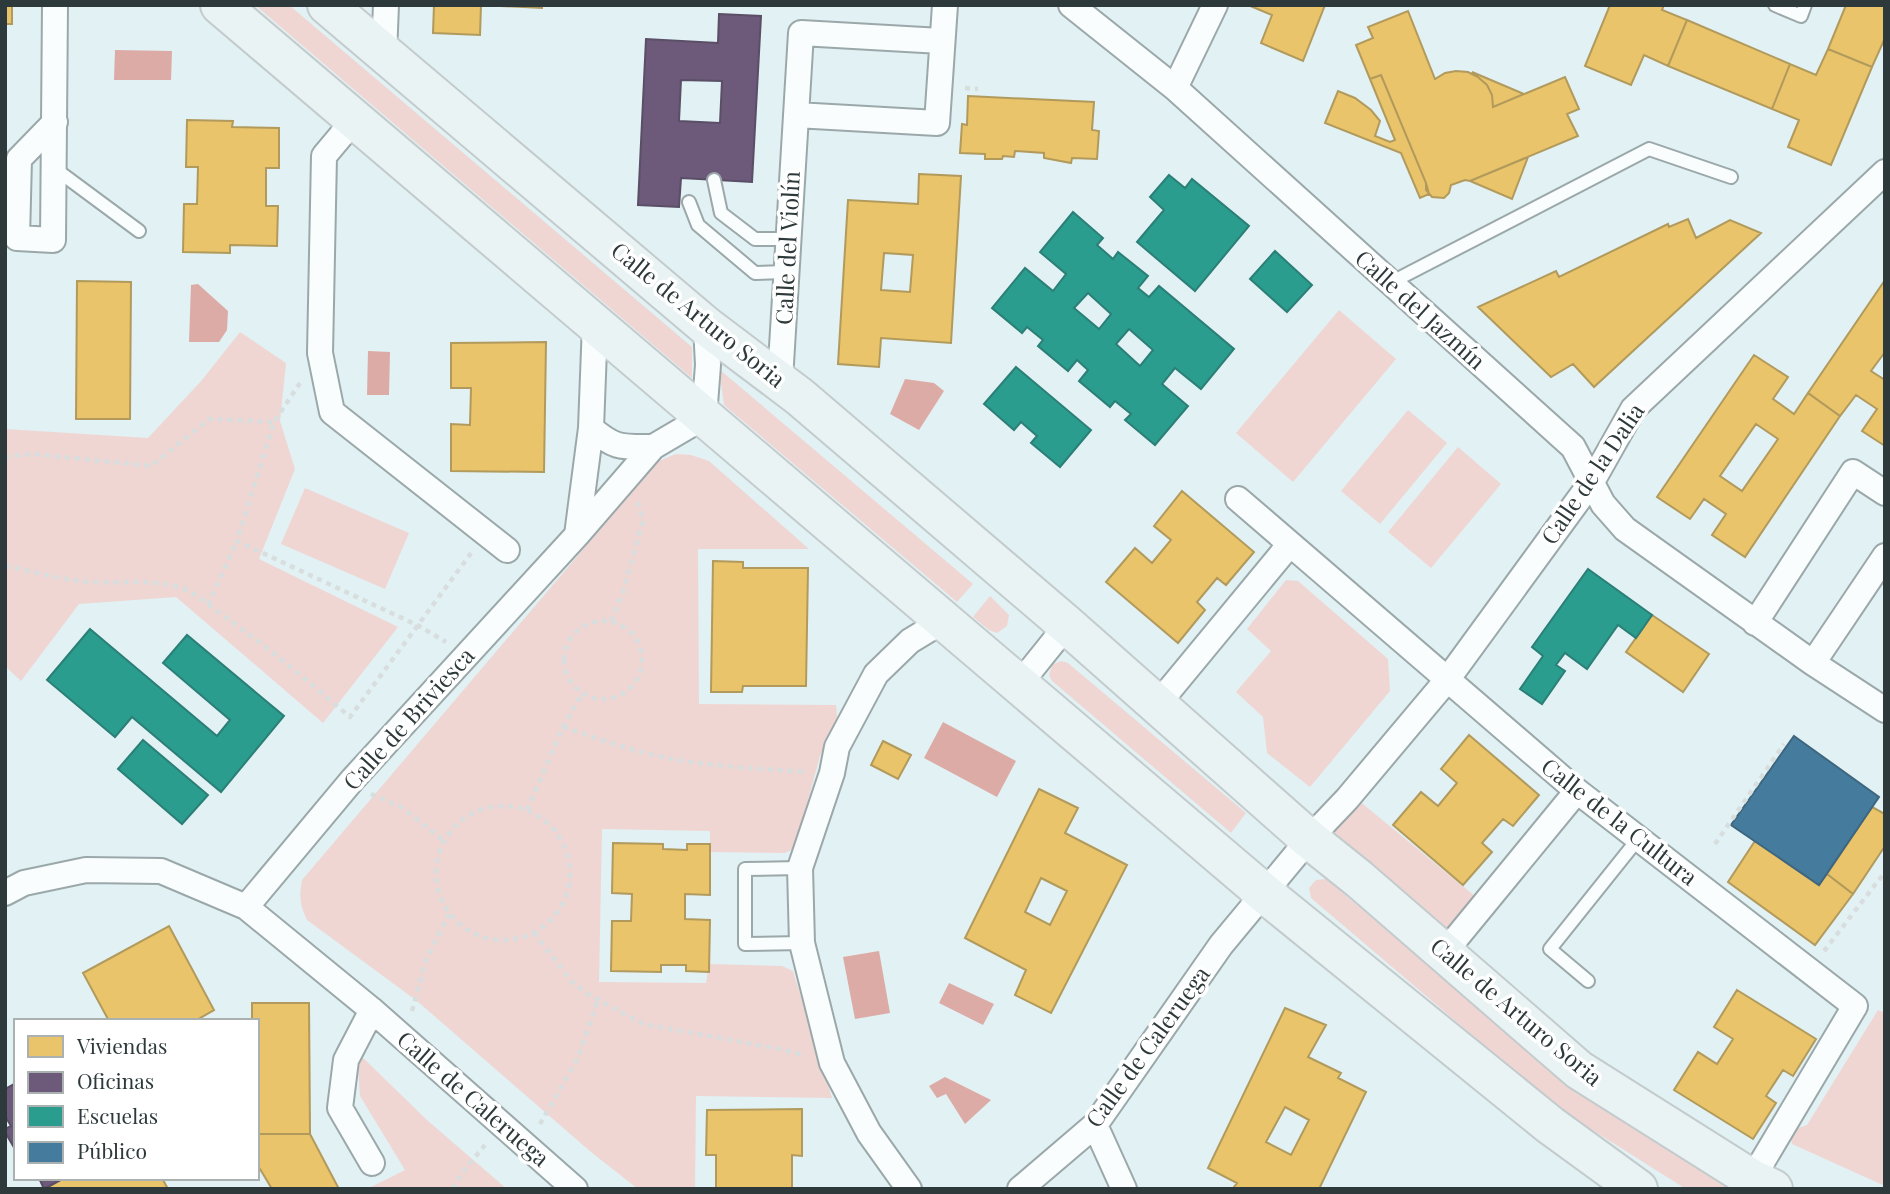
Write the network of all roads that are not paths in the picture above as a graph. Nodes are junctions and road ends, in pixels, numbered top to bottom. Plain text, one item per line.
1 (55, 5) edge
2 (219, 5) edge
3 (327, 5) edge
4 (386, 5) edge
5 (945, 5) edge
6 (1071, 5) edge
7 (1215, 5) edge
8 (1775, 5) edge
9 (1805, 5) edge
10 (941, 41) junction
11 (384, 54) junction
12 (1175, 88) junction
13 (796, 115) junction
14 (355, 119) junction
15 (55, 122) junction
16 (54, 168) junction
17 (1885, 172) edge
18 (1731, 177) dead end
19 (714, 180) dead end
20 (689, 202) dead end
21 (139, 231) dead end
22 (789, 239) junction
23 (786, 272) junction
24 (1390, 283) junction
25 (595, 323) junction
26 (706, 327) junction
27 (780, 380) junction
28 (704, 417) junction
29 (591, 428) junction
30 (653, 447) junction
31 (1593, 481) junction
32 (1885, 493) edge
33 (1238, 499) dead end
34 (577, 535) junction
35 (1290, 544) junction
36 (507, 550) dead end
37 (1885, 556) edge
38 (943, 621) junction
39 (1755, 622) junction
40 (1067, 625) junction
41 (1813, 663) junction
42 (1447, 680) junction
43 (1018, 686) junction
44 (1157, 705) junction
45 (1885, 710) edge
46 (1577, 791) junction
47 (1308, 839) junction
48 (1638, 839) junction
49 (800, 867) junction
50 (5, 893) edge
51 (1264, 893) junction
52 (246, 907) junction
53 (802, 943) junction
54 (1444, 953) junction
55 (1588, 981) dead end
56 (372, 1010) junction
57 (1095, 1125) junction
58 (372, 1163) dead end
59 (1763, 1184) edge
60 (1635, 1188) edge
61 (575, 1189) edge
62 (909, 1189) edge
63 (1020, 1189) edge
64 (1124, 1189) edge

1 - 15 street
2 - 14 main road
3 - 11 main road, Calle de Arturo Soria
4 - 11 street
5 - 10 street
6 - 12 street, Calle del Jazmín
7 - 12 street
8 - 9 lane
10 - 13 street, Calle del Violín
10 - 13 street
11 - 26 main road, Calle de Arturo Soria
12 - 24 street, Calle del Jazmín
13 - 22 street, Calle del Violín
14 - 25 main road
14 - 36 street
15 - 16 street
15 - 16 street
16 - 21 lane
17 - 31 street, Calle de la Dalia
18 - 24 lane
19 - 22 lane
20 - 23 lane
22 - 23 street, Calle del Violín
23 - 27 street, Calle del Violín
24 - 31 street, Calle del Jazmín
25 - 28 main road
25 - 29 street
26 - 27 main road, Calle de Arturo Soria
26 - 28 street
27 - 40 main road, Calle de Arturo Soria
28 - 30 street, Calle de Briviesca
28 - 38 main road
29 - 30 street
29 - 34 street
30 - 34 street, Calle de Briviesca
31 - 39 street, Calle del Jazmín
31 - 42 street, Calle de la Dalia
32 - 39 street
33 - 35 street, Calle de la Cultura
34 - 52 street, Calle de Briviesca
35 - 42 street, Calle de la Cultura
35 - 44 street
37 - 41 street
38 - 43 main road
38 - 49 street
39 - 41 street, Calle del Jazmín
40 - 43 street
40 - 44 main road, Calle de Arturo Soria
41 - 45 street, Calle del Jazmín
42 - 46 street, Calle de la Cultura
42 - 47 street, Calle de la Dalia
43 - 51 main road
44 - 47 main road, Calle de Arturo Soria
46 - 48 street, Calle de la Cultura
46 - 54 street
47 - 51 street
47 - 54 main road, Calle de Arturo Soria
48 - 55 lane
48 - 59 street, Calle de la Cultura
49 - 53 street
49 - 53 lane
50 - 52 street, Calle de Caleruega
51 - 57 street, Calle de Caleruega
51 - 60 main road
52 - 56 street, Calle de Caleruega
53 - 62 street
54 - 59 main road, Calle de Arturo Soria
56 - 58 street
56 - 61 street, Calle de Caleruega
57 - 63 street, Calle de Caleruega
57 - 64 street

